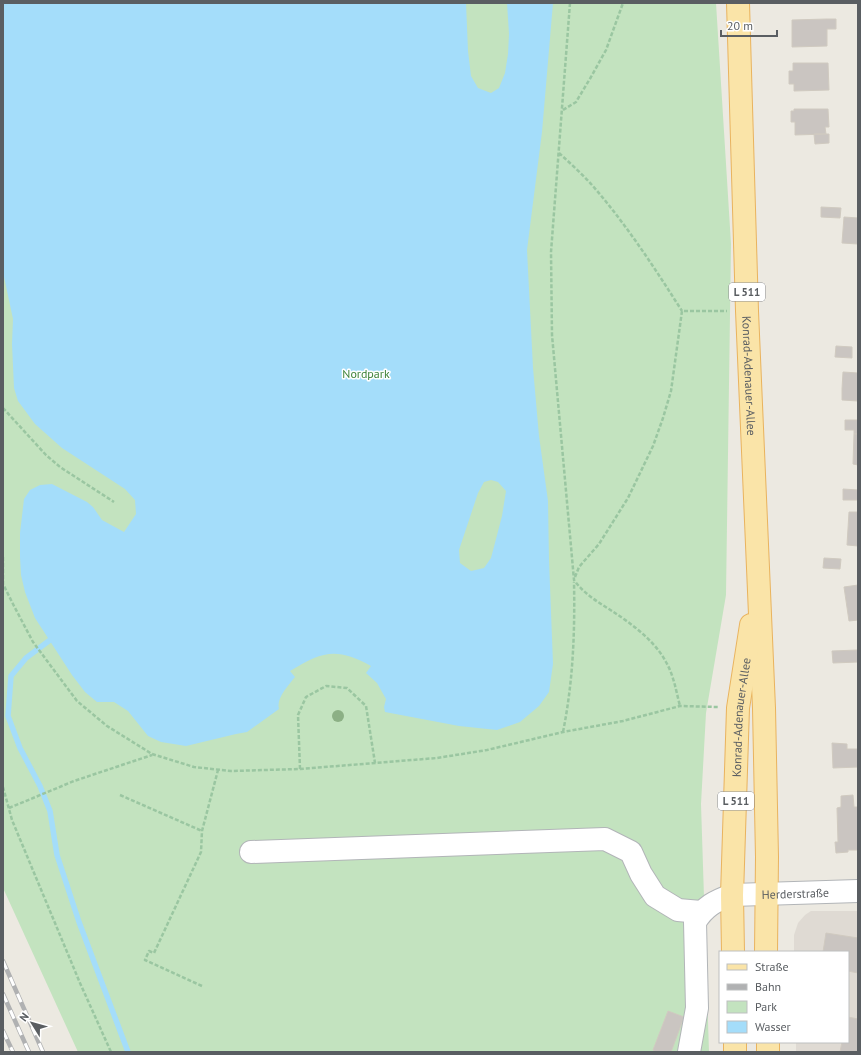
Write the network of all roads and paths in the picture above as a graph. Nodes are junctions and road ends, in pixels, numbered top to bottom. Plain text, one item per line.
1 (570, 3) edge
2 (623, 3) edge
3 (738, 3) edge
4 (562, 110) junction
5 (559, 152) junction
6 (682, 311) junction
7 (747, 311) junction
8 (3, 408) edge
9 (114, 502) dead end
10 (3, 557) edge
11 (574, 580) junction
12 (758, 580) junction
13 (3, 584) edge
14 (680, 706) junction
15 (738, 708) junction
16 (563, 732) junction
17 (152, 754) junction
18 (375, 763) junction
19 (300, 769) junction
20 (218, 770) junction
21 (3, 787) edge
22 (120, 795) dead end
23 (9, 808) junction
24 (202, 831) junction
25 (251, 852) dead end
26 (858, 891) edge
27 (767, 894) junction
28 (732, 895) junction
29 (701, 912) junction
30 (733, 951) edge
31 (766, 951) edge
32 (202, 986) dead end
33 (111, 1052) edge
34 (689, 1052) edge

1 - 4 path
2 - 4 path
3 - 7 main road, Konrad-Adenauer-Allee / L 511
4 - 5 path
5 - 6 path
5 - 11 path
6 - 7 path
6 - 11 path
7 - 12 main road, Konrad-Adenauer-Allee / L 511
8 - 9 path
10 - 13 path
11 - 14 path
11 - 16 path
12 - 15 main road, Konrad-Adenauer-Allee / L 511
12 - 27 main road, Konrad-Adenauer-Allee / L 511
13 - 17 path
14 - 15 path
14 - 16 path
15 - 28 main road, Konrad-Adenauer-Allee / L 511
16 - 18 path
17 - 20 path
17 - 23 path
18 - 19 path
18 - 19 path
19 - 20 path
20 - 24 path
21 - 23 path
22 - 24 path
23 - 33 path
24 - 32 path
25 - 29 street
26 - 27 street, Herderstraße
27 - 28 street, Herderstraße
27 - 31 main road, Konrad-Adenauer-Allee / L 511
28 - 29 street
28 - 30 main road, Konrad-Adenauer-Allee / L 511
29 - 34 street

